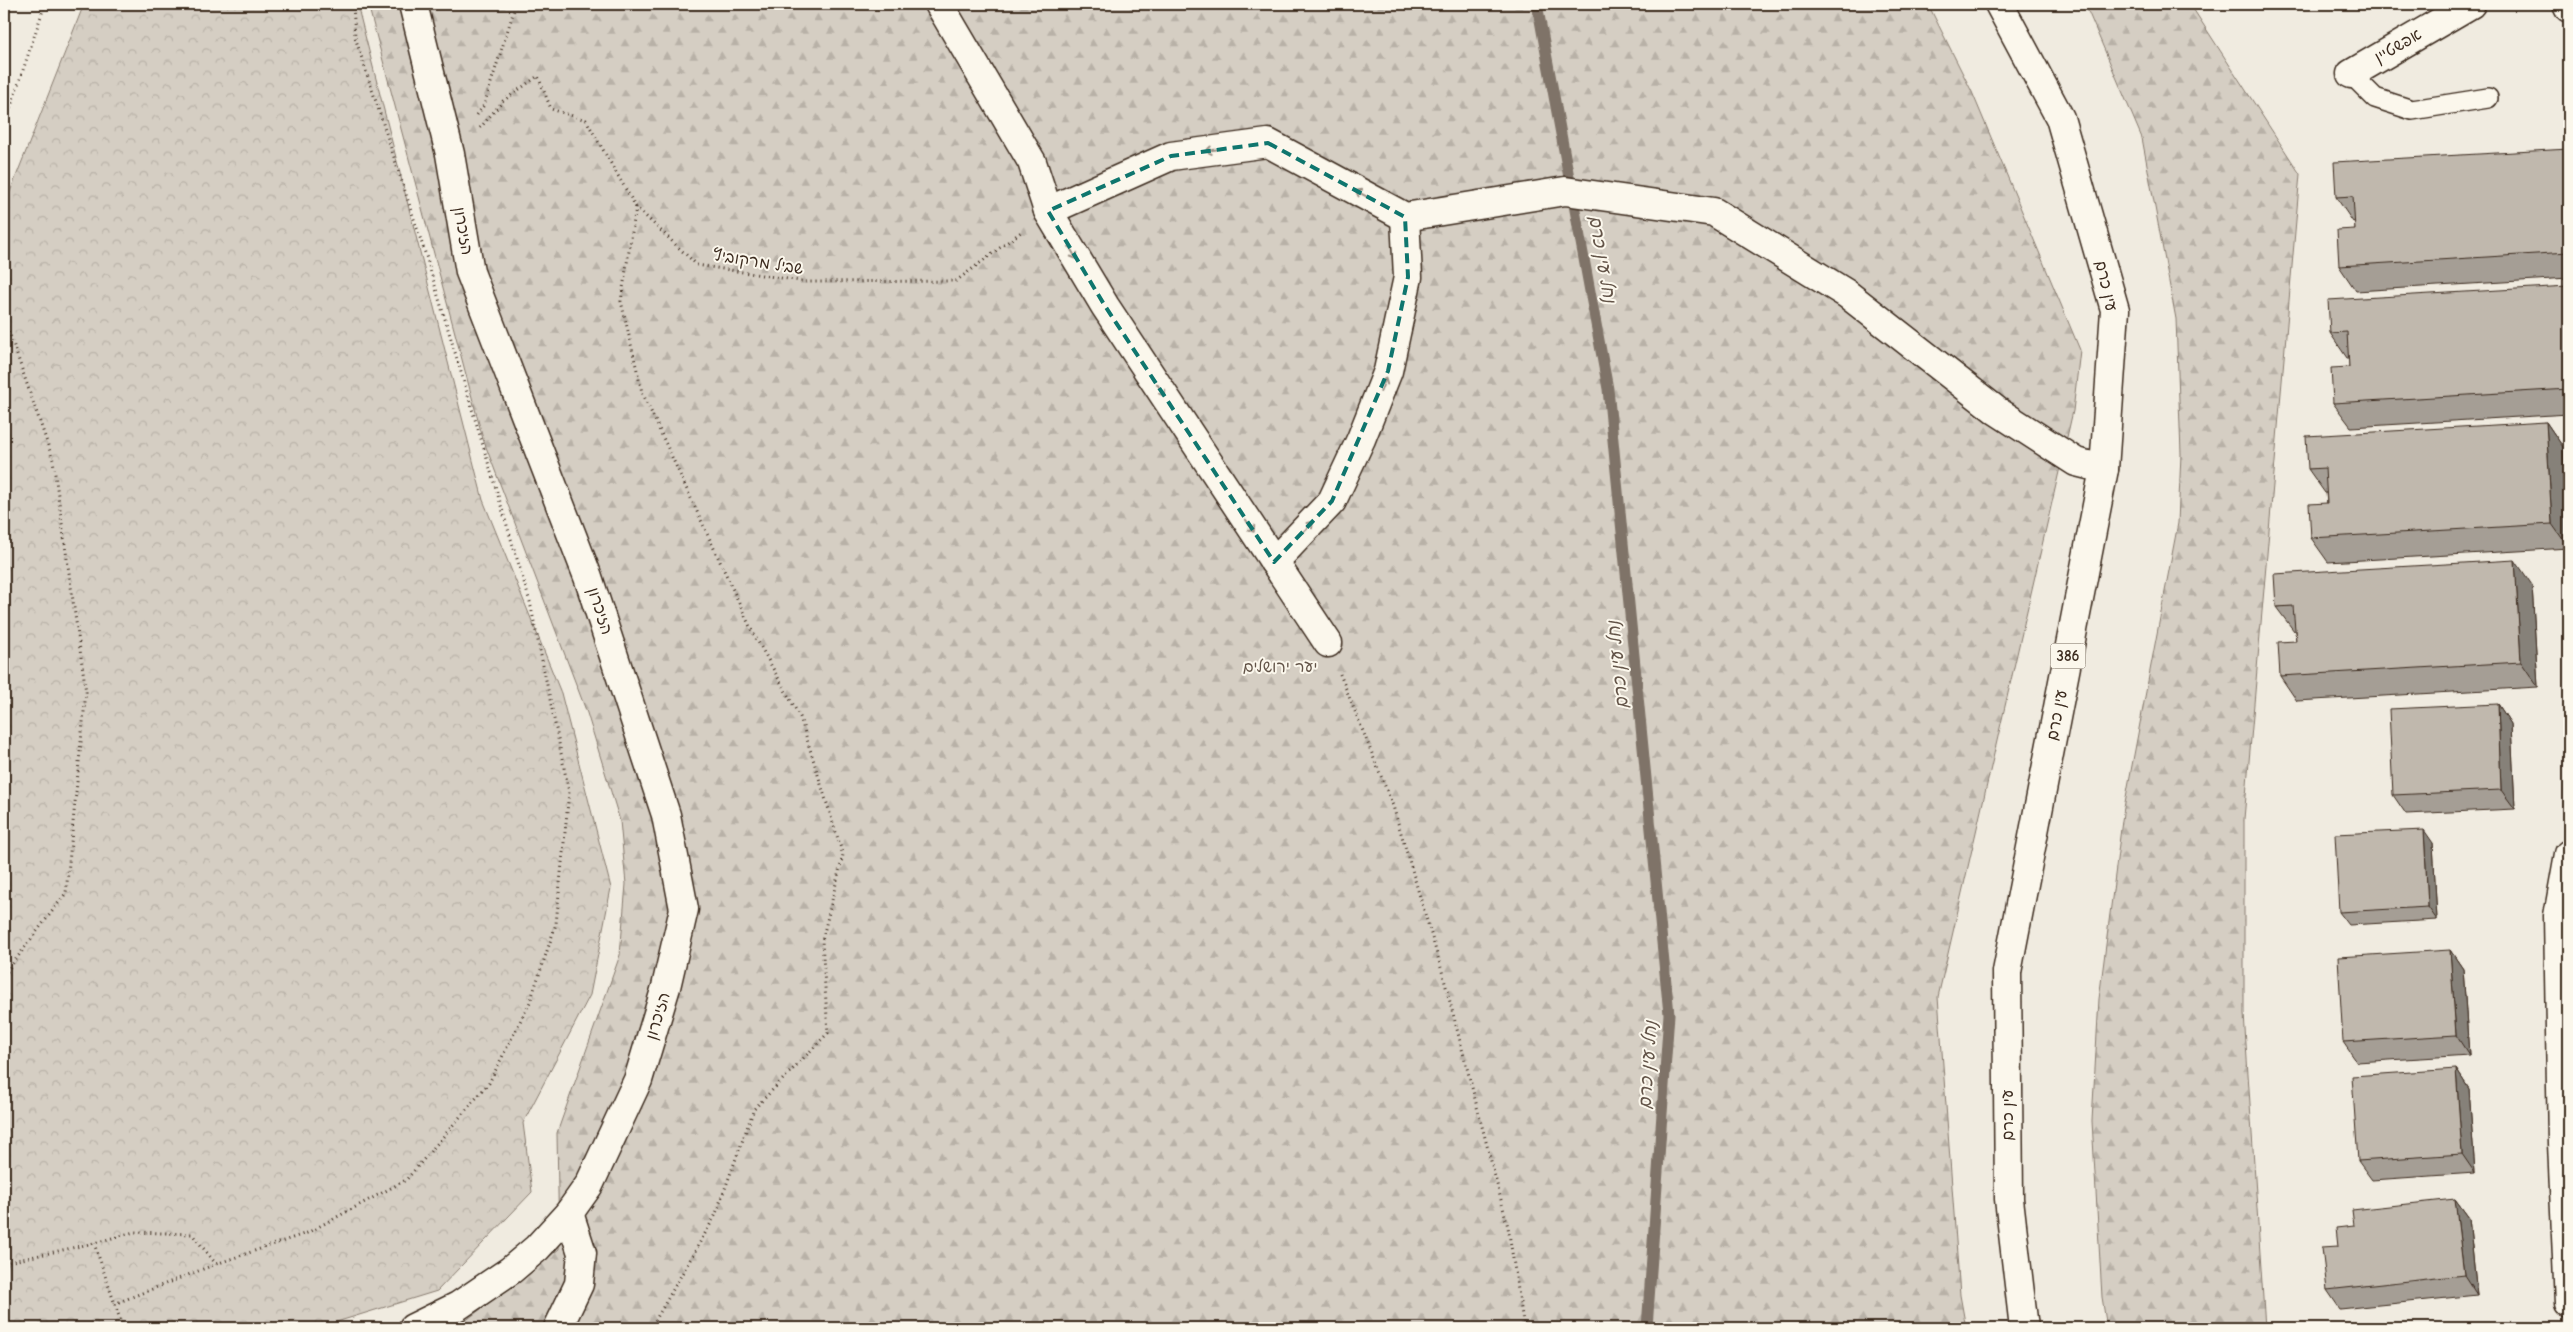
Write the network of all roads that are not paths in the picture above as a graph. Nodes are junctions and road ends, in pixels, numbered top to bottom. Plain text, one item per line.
1 (413, 4) edge
2 (939, 4) edge
3 (1999, 4) edge
4 (2471, 4) edge
5 (2567, 4) edge
6 (2569, 8) edge
7 (2351, 74) joint
8 (2488, 98) dead end
9 (1048, 211) junction
10 (1405, 217) junction
11 (2104, 469) junction
12 (1274, 562) junction
13 (1328, 643) road end
14 (2569, 854) edge
15 (569, 1213) junction
16 (2569, 1304) edge
17 (413, 1328) edge
18 (558, 1328) edge
19 (2024, 1328) edge

1 - 15 street, הזיכרון
2 - 9 street
3 - 11 street, עין כרם / 386
4 - 7 street, אפשטיין
5 - 6 street
7 - 8 lane
10 -> 9 street
9 -> 12 street
10 - 11 street
12 -> 10 street
11 - 19 street, עין כרם / 386
12 - 13 street
14 - 16 street
15 - 17 street, הזיכרון
15 - 18 street

